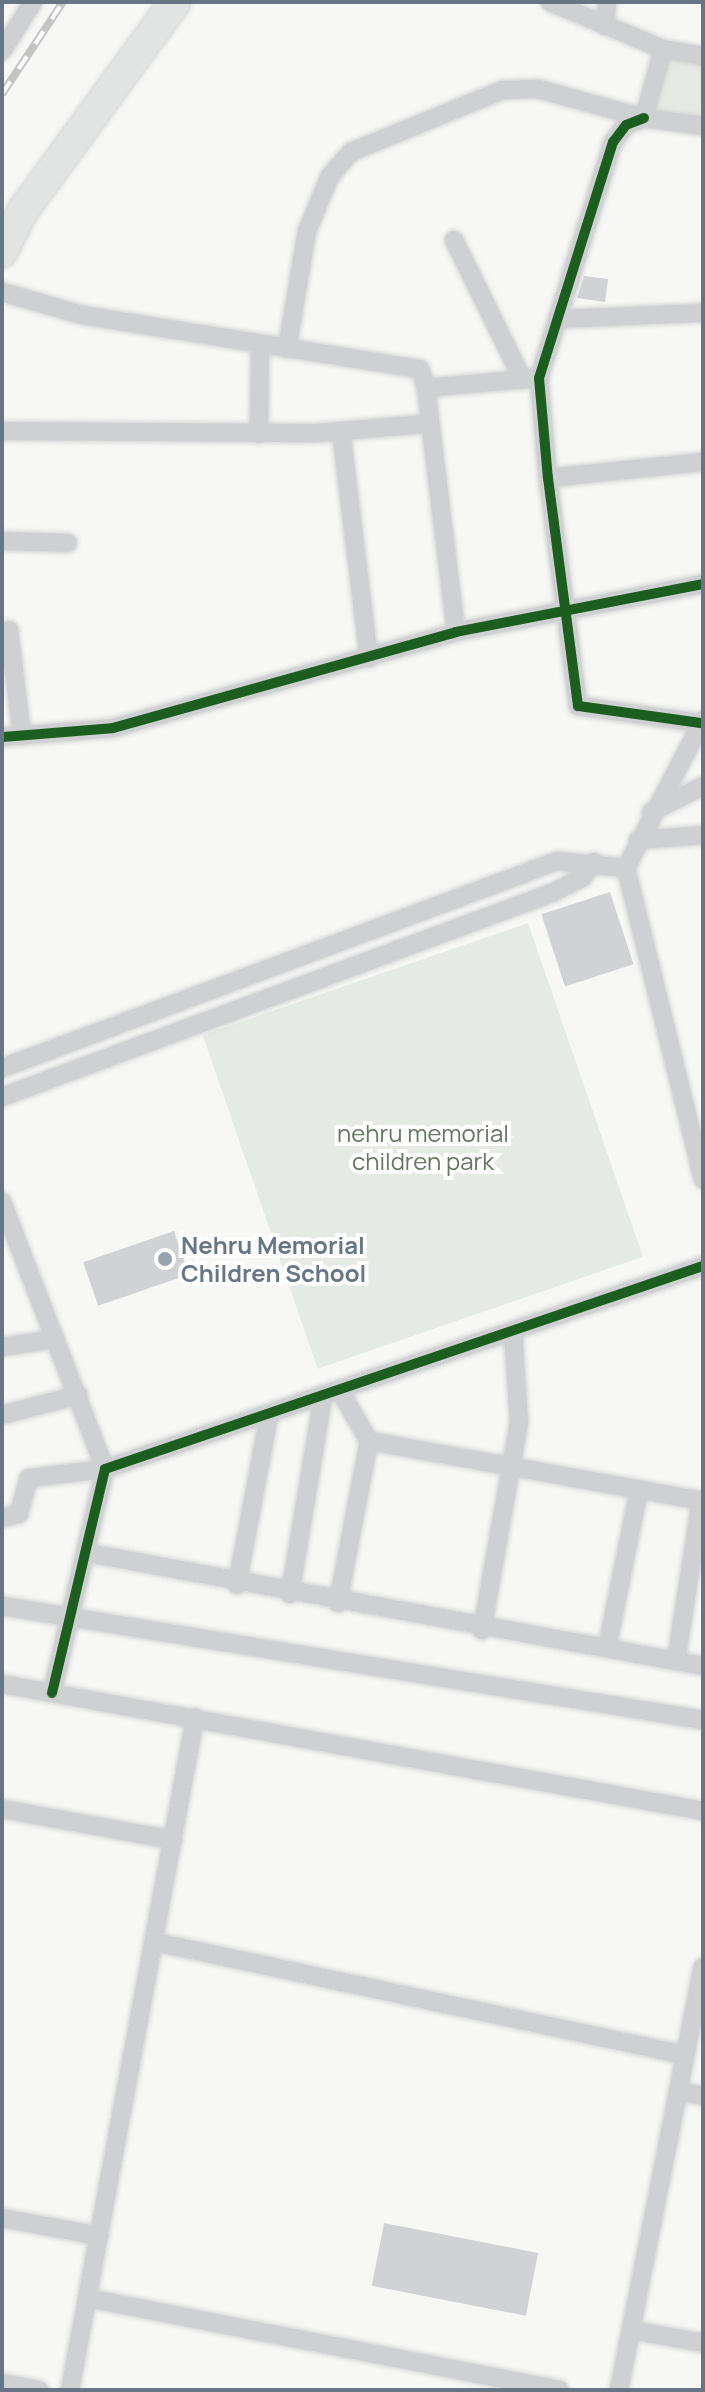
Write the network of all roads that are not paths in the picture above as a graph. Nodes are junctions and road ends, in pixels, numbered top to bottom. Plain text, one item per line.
1 (33, 2) edge
2 (175, 2) edge
3 (550, 2) edge
4 (607, 2) edge
5 (605, 26) junction
6 (663, 49) junction
7 (2, 51) edge
8 (703, 56) edge
9 (644, 118) junction
10 (703, 126) edge
11 (454, 240) dead end
12 (2, 252) edge
13 (2, 292) edge
14 (703, 313) edge
15 (558, 319) junction
16 (260, 345) junction
17 (287, 349) junction
18 (531, 379) junction
19 (426, 388) junction
20 (426, 424) junction
21 (2, 431) edge
22 (341, 431) junction
23 (259, 434) junction
24 (703, 462) edge
25 (548, 478) junction
26 (2, 541) edge
27 (68, 543) dead end
28 (703, 584) edge
29 (564, 608) junction
30 (9, 630) dead end
31 (456, 632) junction
32 (369, 658) junction
33 (702, 722) edge
34 (22, 736) junction
35 (2, 737) edge
36 (703, 786) edge
37 (651, 812) junction
38 (703, 835) edge
39 (638, 840) junction
40 (594, 862) junction
41 (626, 868) junction
42 (211, 990) junction
43 (220, 1014) junction
44 (2, 1068) edge
45 (2, 1097) edge
46 (703, 1180) edge
47 (2, 1202) edge
48 (703, 1266) edge
49 (513, 1331) junction
50 (55, 1339) junction
51 (2, 1347) edge
52 (332, 1394) junction
53 (78, 1395) junction
54 (2, 1415) edge
55 (269, 1415) junction
56 (369, 1441) junction
57 (511, 1467) junction
58 (105, 1469) junction
59 (639, 1490) junction
60 (702, 1501) edge
61 (2, 1518) edge
62 (88, 1553) junction
63 (237, 1585) junction
64 (290, 1594) junction
65 (338, 1603) junction
66 (2, 1606) edge
67 (74, 1613) junction
68 (482, 1630) junction
69 (607, 1648) junction
70 (676, 1661) junction
71 (703, 1666) edge
72 (2, 1684) edge
73 (52, 1693) junction
74 (195, 1718) junction
75 (703, 1720) edge
76 (2, 1809) edge
77 (703, 1811) edge
78 (173, 1840) junction
79 (155, 1942) junction
80 (703, 1967) edge
81 (685, 2055) junction
82 (678, 2091) junction
83 (703, 2096) edge
84 (2, 2218) edge
85 (99, 2236) junction
86 (87, 2298) junction
87 (631, 2330) junction
88 (703, 2343) edge
89 (2, 2383) edge
90 (39, 2390) edge
91 (70, 2390) edge
92 (559, 2390) edge
93 (619, 2390) edge

1 - 7 street
2 - 12 main road
3 - 5 street
4 - 5 street
5 - 6 street
6 - 8 street
6 - 9 street
9 - 10 street
9 - 15 street
9 - 17 street
11 - 18 street
13 - 16 street
14 - 15 street
15 - 18 street
16 - 17 street
16 - 23 street
17 - 19 street
18 - 19 street
18 - 25 street
19 - 20 street
20 - 22 street
20 - 31 street
21 - 23 street
22 - 23 street
22 - 32 street
24 - 25 street
25 - 29 street
26 - 27 street
28 - 29 street
29 - 31 street
29 - 33 street
30 - 34 street
31 - 32 street
32 - 34 street
33 - 37 street
34 - 35 street
36 - 37 street
37 - 39 street
38 - 39 street
39 - 41 street
40 - 41 street
40 - 42 street
40 - 43 street
41 - 46 street
42 - 43 street
42 - 44 street
43 - 45 street
47 - 50 street
48 - 49 street
49 - 52 street
49 - 57 street
50 - 51 street
50 - 53 street
52 - 55 street
52 - 56 street
52 - 64 street
53 - 54 street
53 - 58 street
55 - 58 street
55 - 63 street
56 - 57 street
56 - 65 street
57 - 59 street
57 - 68 street
58 - 61 street
58 - 62 street
59 - 60 street
59 - 69 street
60 - 70 street
62 - 63 street
62 - 67 street
63 - 64 street
64 - 65 street
65 - 68 street
66 - 67 street
67 - 73 street
67 - 75 street
68 - 69 street
69 - 70 street
70 - 71 street
72 - 73 street
73 - 74 street
74 - 77 street
74 - 78 street
76 - 78 street
78 - 79 street
79 - 81 street
79 - 85 street
80 - 81 street
81 - 82 street
82 - 83 street
82 - 87 street
84 - 85 street
85 - 86 street
86 - 91 street
86 - 92 street
87 - 88 street
87 - 93 street
89 - 90 street

